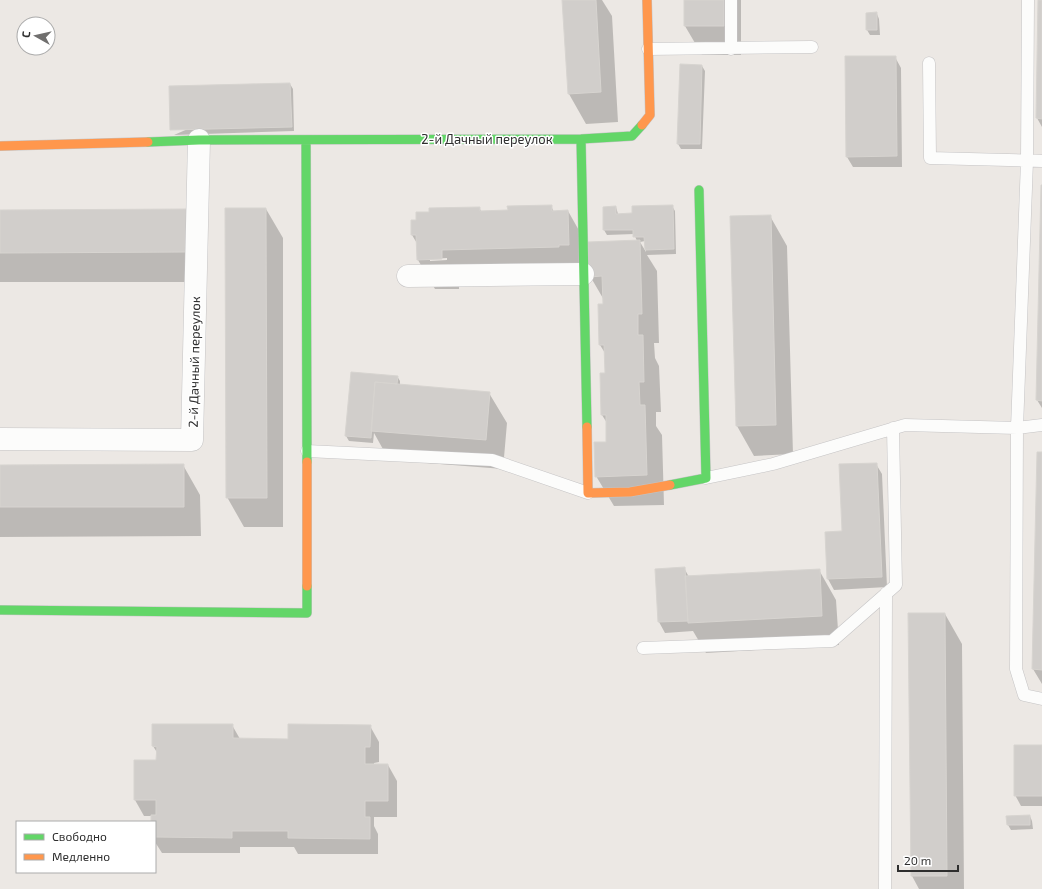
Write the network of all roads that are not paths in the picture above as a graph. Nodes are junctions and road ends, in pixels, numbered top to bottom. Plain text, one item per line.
1 (647, 0) edge
2 (731, 0) edge
3 (1028, 0) edge
4 (812, 47) dead end
5 (648, 49) junction
6 (731, 49) junction
7 (929, 63) dead end
8 (581, 139) junction
9 (199, 140) junction
10 (306, 140) junction
11 (0, 146) edge
12 (1027, 161) junction
13 (1042, 161) edge
14 (699, 190) dead end
15 (583, 274) junction
16 (408, 276) dead end
17 (1042, 425) edge
18 (894, 428) junction
19 (1017, 428) junction
20 (0, 439) edge
21 (307, 451) junction
22 (706, 478) junction
23 (588, 493) junction
24 (886, 593) junction
25 (0, 610) edge
26 (643, 648) dead end
27 (1042, 699) edge
28 (885, 889) edge

1 - 5 street, 2-й Дачный переулок
2 - 6 lane
3 - 12 lane
4 - 6 lane
5 - 6 lane
5 - 8 street, 2-й Дачный переулок
7 - 12 lane
8 - 10 street, 2-й Дачный переулок
8 - 15 street
9 - 10 street, 2-й Дачный переулок
9 - 11 street, 2-й Дачный переулок
9 - 20 street, 2-й Дачный переулок
10 - 21 street
12 - 13 lane
12 - 19 lane
14 - 22 street
15 - 16 street
15 - 23 street
17 - 19 lane
18 - 19 lane
18 - 22 lane
18 - 24 lane
19 - 27 lane
21 - 23 lane
21 - 25 street
22 - 23 street
24 - 26 lane
24 - 28 lane

